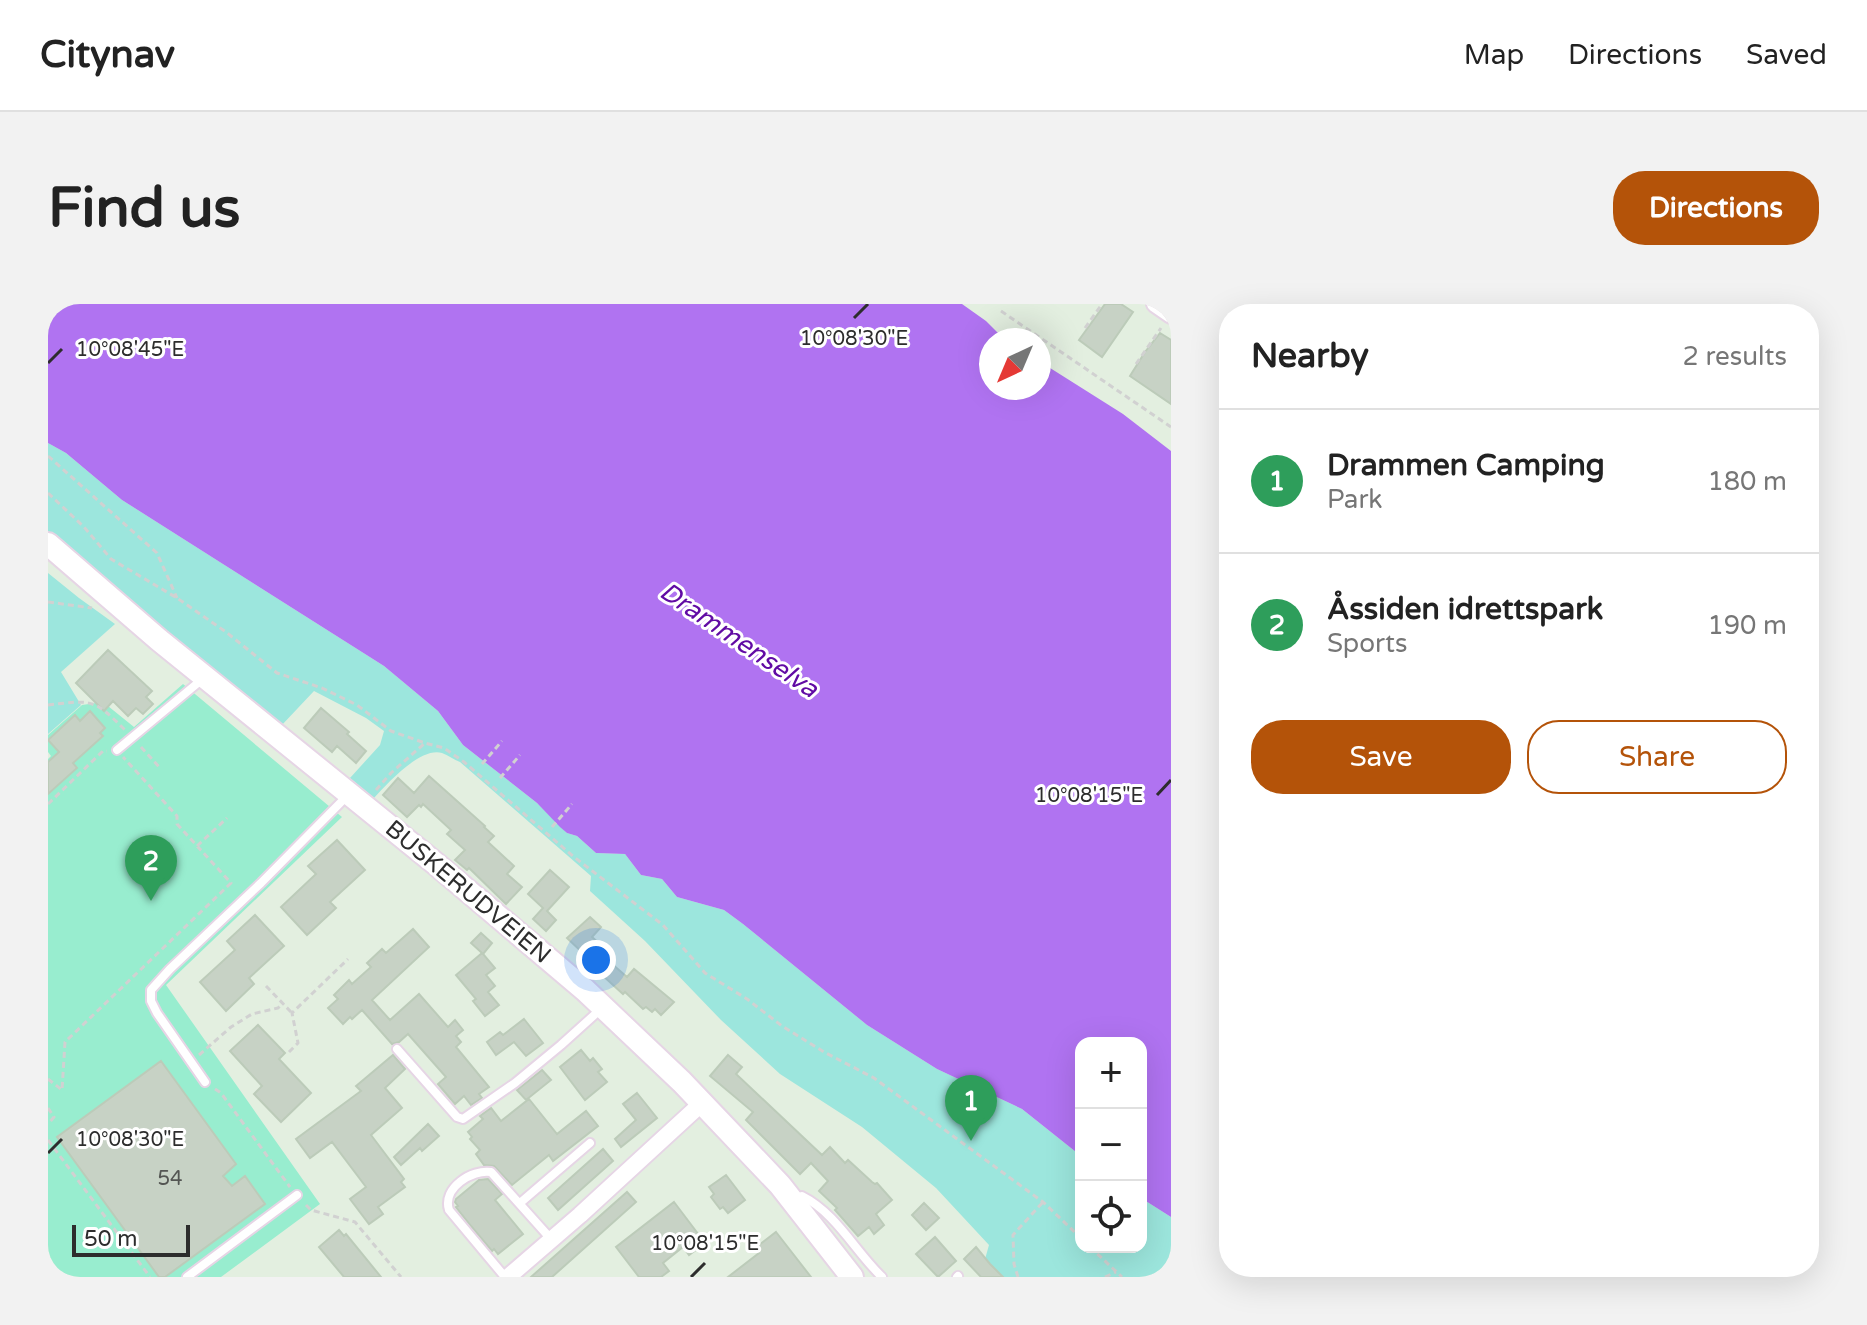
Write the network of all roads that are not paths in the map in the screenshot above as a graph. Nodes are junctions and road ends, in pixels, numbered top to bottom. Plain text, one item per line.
1 (1155, 304) edge
2 (1171, 314) edge
3 (48, 544) edge
4 (205, 676) junction
5 (117, 750) road end
6 (356, 799) junction
7 (603, 1007) junction
8 (397, 1049) dead end
9 (205, 1082) dead end
10 (702, 1103) junction
11 (590, 1143) dead end
12 (297, 1195) dead end
13 (793, 1199) junction
14 (520, 1203) junction
15 (551, 1239) junction
16 (187, 1277) edge
17 (506, 1277) edge
18 (852, 1277) edge
19 (882, 1277) edge

1 - 2 street
3 - 4 main road, BUSKERUDVEIEN
4 - 5 lane
4 - 6 main road, BUSKERUDVEIEN
6 - 7 main road, BUSKERUDVEIEN
6 - 9 lane
7 - 8 lane
7 - 10 main road, BUSKERUDVEIEN
10 - 13 main road, BUSKERUDVEIEN
10 - 15 street
11 - 14 lane
12 - 16 lane
13 - 18 main road, BUSKERUDVEIEN
13 - 19 lane
14 - 15 lane
14 - 17 lane
15 - 17 street

